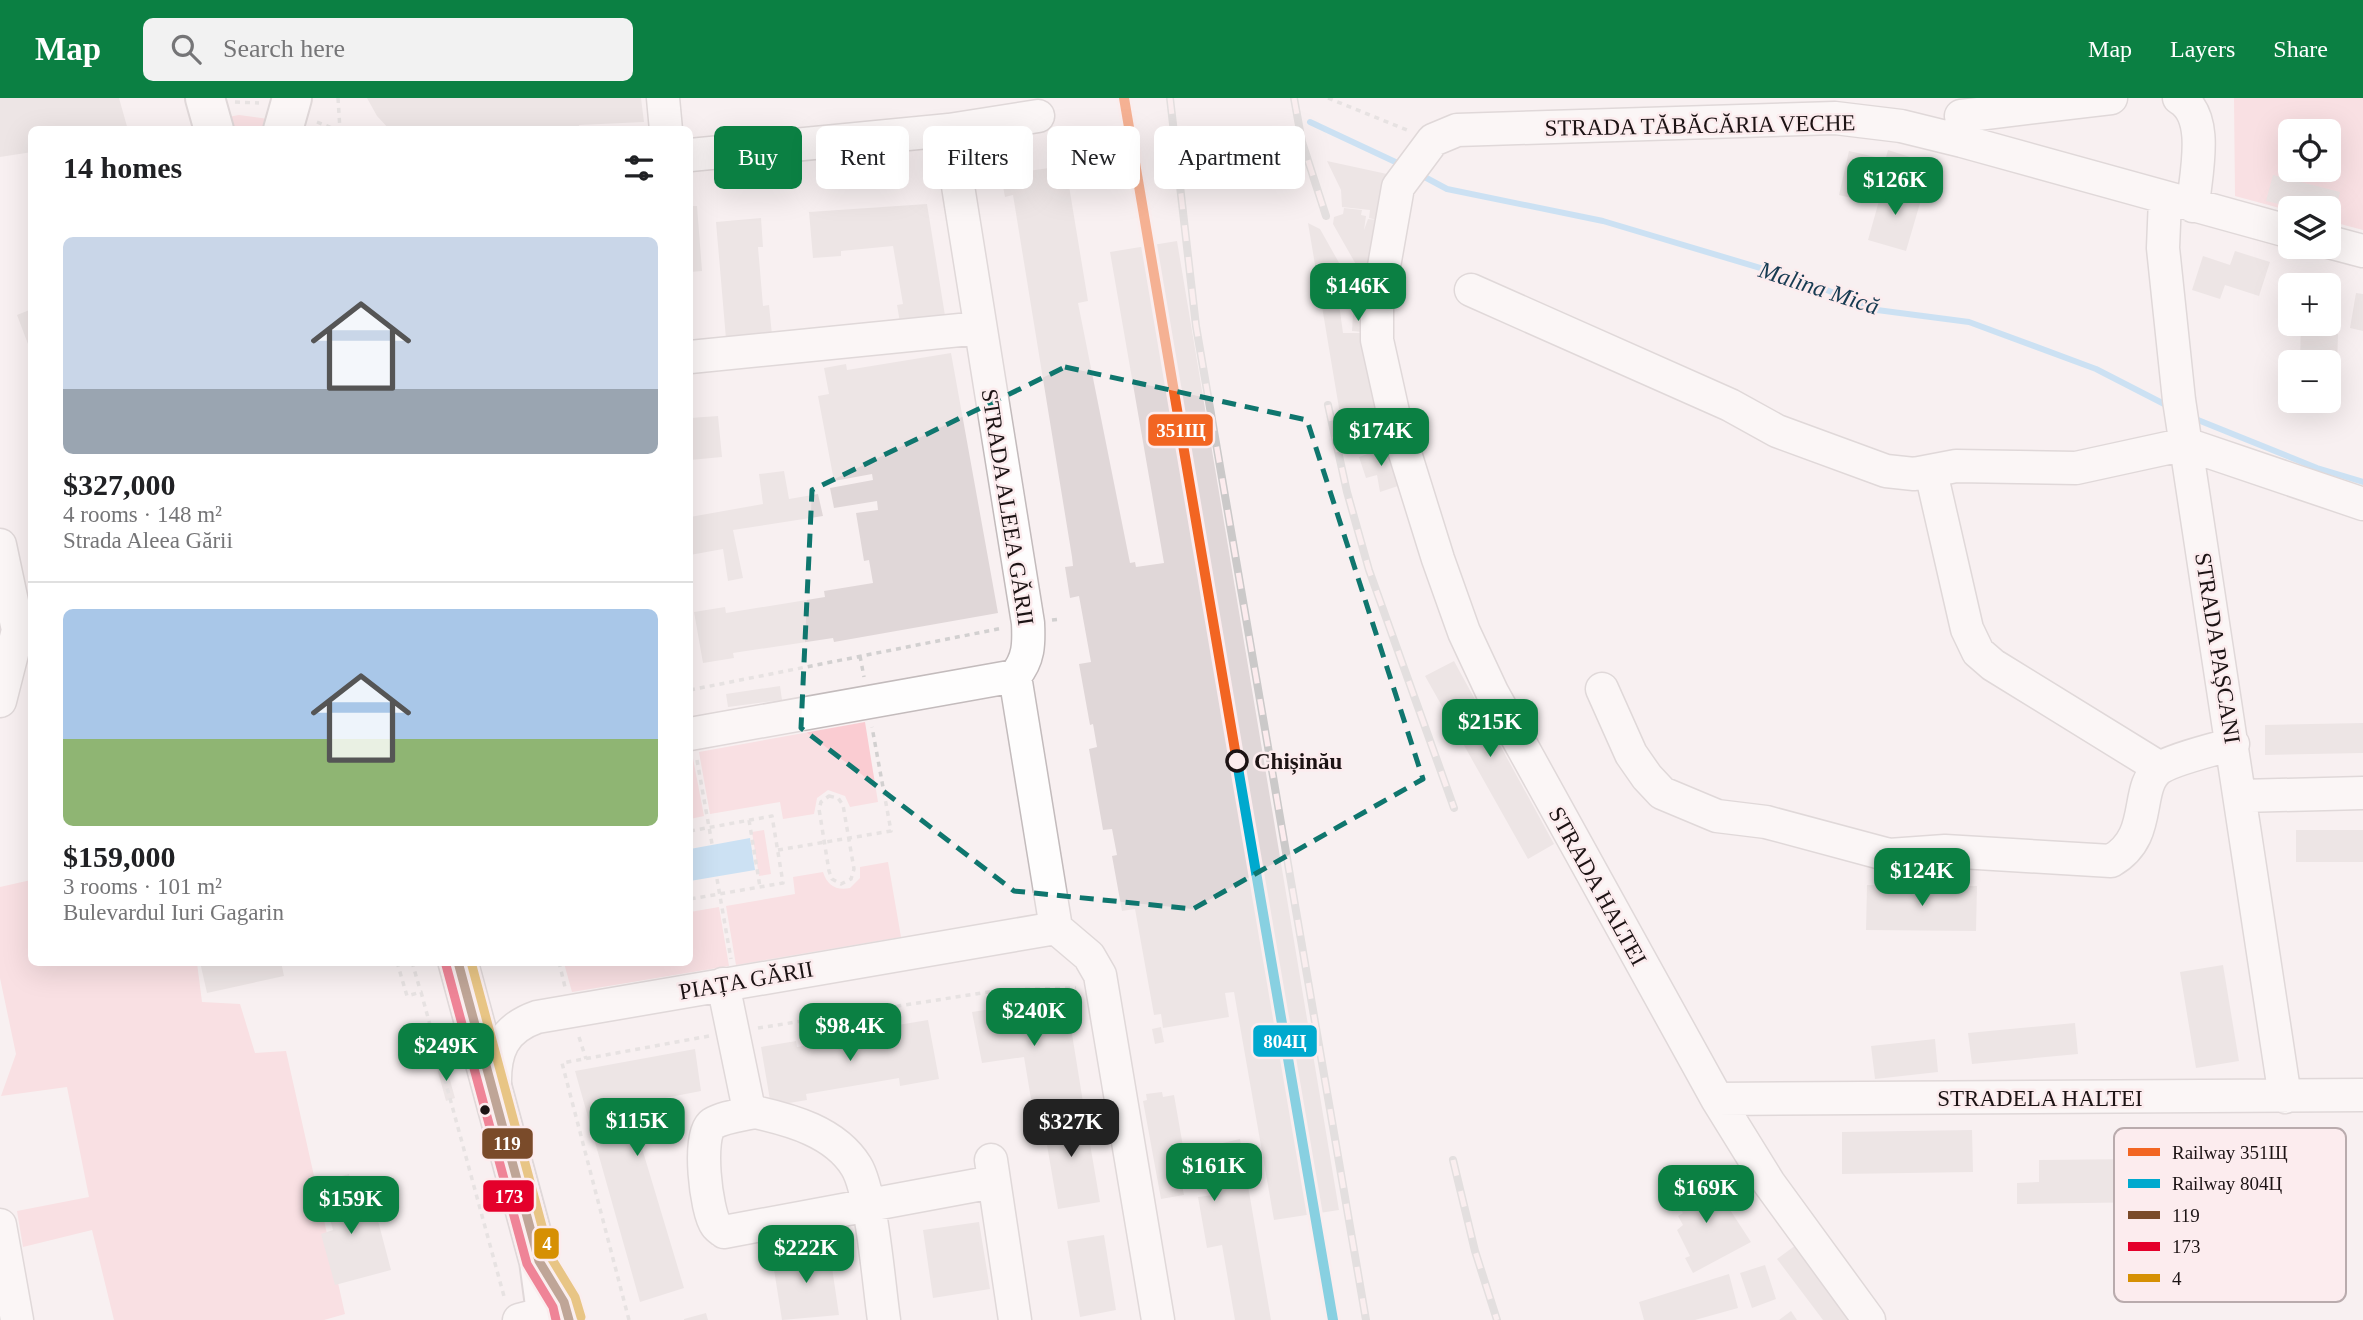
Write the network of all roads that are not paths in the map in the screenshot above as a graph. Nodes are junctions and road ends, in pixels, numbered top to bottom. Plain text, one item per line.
1 (663, 98) edge
2 (2111, 98) edge
3 (2179, 98) edge
4 (1038, 116) dead end
5 (1961, 118) edge
6 (666, 126) edge
7 (974, 126) edge
8 (923, 133) edge
9 (1428, 146) joint
10 (693, 155) edge
11 (958, 189) edge
12 (2179, 203) junction
13 (2278, 229) edge
14 (2341, 245) edge
15 (2363, 251) edge
16 (1471, 290) dead end
17 (980, 328) junction
18 (693, 357) edge
19 (2183, 422) junction
20 (1931, 472) junction
21 (2363, 504) edge
22 (0, 545) edge
23 (1015, 676) junction
24 (1602, 689) dead end
25 (0, 701) edge
26 (693, 731) edge
27 (2233, 744) junction
28 (2160, 768) junction
29 (2363, 793) edge
30 (2241, 796) junction
31 (1056, 928) junction
32 (459, 966) edge
33 (728, 975) junction
34 (2363, 1095) edge
35 (2285, 1097) junction
36 (495, 1098) junction
37 (1717, 1099) junction
38 (755, 1112) junction
39 (867, 1205) junction
40 (0, 1225) edge
41 (538, 1316) edge
42 (17, 1320) edge
43 (884, 1320) edge
44 (1015, 1320) edge
45 (1158, 1320) edge
46 (1869, 1320) edge

1 - 6 street
2 - 5 street
3 - 12 street, STRADA PAȘCANI
4 - 7 street
5 - 9 street, STRADA TĂBĂCĂRIA VECHE
5 - 12 street, STRADA TĂBĂCĂRIA VECHE
8 - 10 street
9 - 37 street, STRADA HALTEI
11 - 17 street, STRADA ALEEA GĂRII
12 - 13 street, STRADA TĂBĂCĂRIA VECHE
12 - 19 street, STRADA PAȘCANI
14 - 15 street
16 - 20 street
17 - 18 street
17 - 23 street, STRADA ALEEA GĂRII
19 - 20 street
19 - 21 street
19 - 27 street, STRADA PAȘCANI
20 - 28 street
22 - 25 street
23 - 26 street
23 - 31 street
24 - 28 street
27 - 28 street
27 - 30 street, STRADA PAȘCANI
29 - 30 street
30 - 35 street, STRADA PAȘCANI
31 - 33 street, PIAȚA GĂRII
31 - 45 street
32 - 36 main road
33 - 36 street, PIAȚA GĂRII
33 - 38 street
34 - 35 street, STRADELA HALTEI
35 - 37 street, STRADELA HALTEI
36 - 41 main road
37 - 46 street, STRADA HALTEI
38 - 39 street
38 - 39 street
39 - 43 street
39 - 44 street
40 - 42 street

